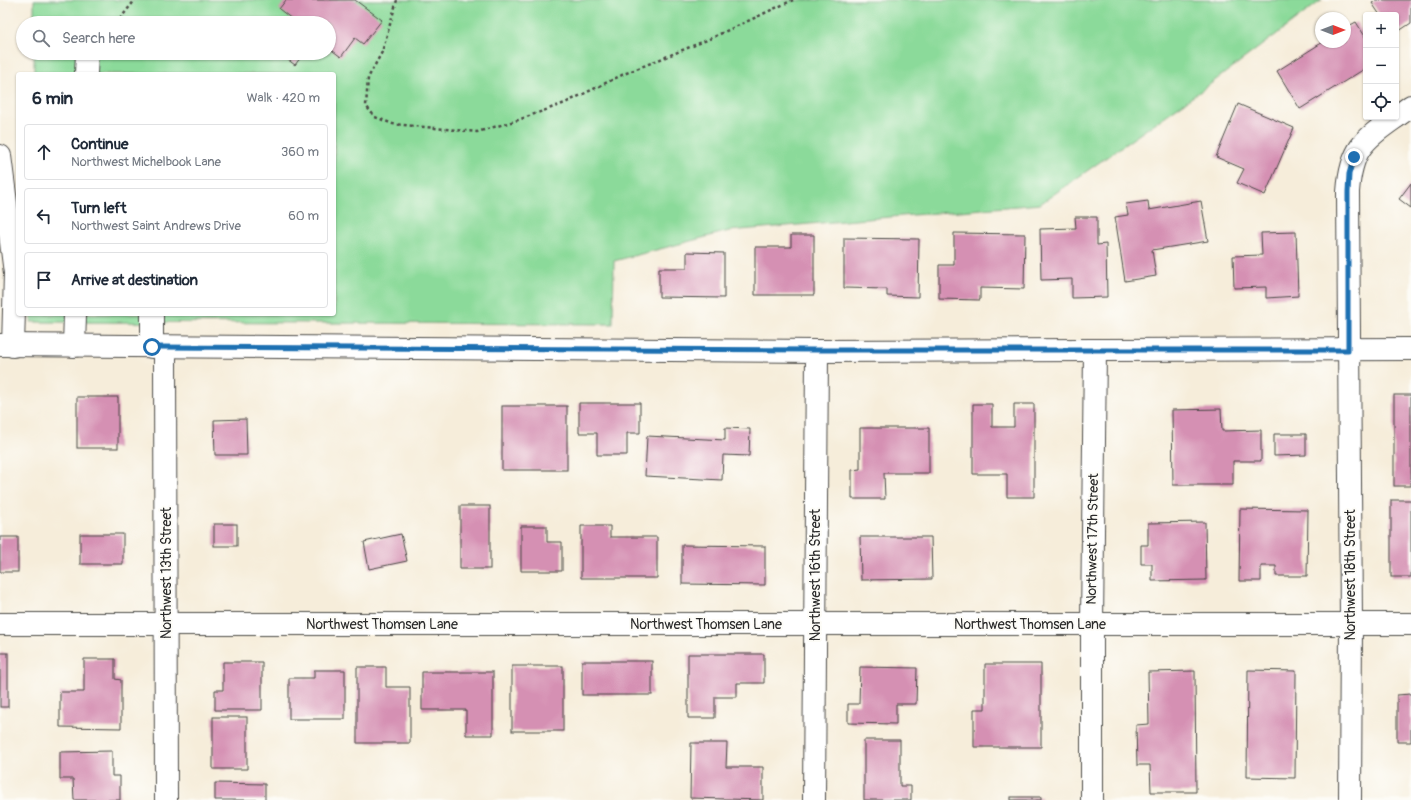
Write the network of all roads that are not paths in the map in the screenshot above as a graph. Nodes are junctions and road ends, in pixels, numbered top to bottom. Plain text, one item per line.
1 (87, 60) edge
2 (86, 72) edge
3 (1411, 106) edge
4 (1399, 115) edge
5 (1392, 120) edge
6 (0, 156) edge
7 (75, 316) edge
8 (152, 316) edge
9 (6, 346) edge
10 (74, 346) junction
11 (159, 347) junction
12 (1411, 349) edge
13 (817, 350) junction
14 (1094, 350) junction
15 (1348, 350) junction
16 (0, 624) edge
17 (166, 624) junction
18 (815, 624) junction
19 (1092, 624) junction
20 (1350, 624) junction
21 (1411, 624) edge
22 (166, 800) edge
23 (814, 800) edge
24 (1092, 800) edge
25 (1350, 800) edge

1 - 2 street
3 - 4 street, Northwest 18th Street
5 - 15 street, Northwest 18th Street
6 - 9 street
7 - 10 street
8 - 11 street, Northwest 13th Street
9 - 10 street
10 - 11 street
11 - 13 street
11 - 17 street, Northwest 13th Street
12 - 15 street
13 - 14 street
13 - 18 street, Northwest 16th Street
14 - 15 street
14 - 19 street, Northwest 17th Street
15 - 20 street, Northwest 18th Street
16 - 17 street, Northwest Thomsen Lane
17 - 18 street, Northwest Thomsen Lane
17 - 22 street, Northwest 13th Street
18 - 19 street, Northwest Thomsen Lane
18 - 23 street, Northwest 16th Street
19 - 20 street, Northwest Thomsen Lane
19 - 24 street, Northwest 17th Street
20 - 21 street, Northwest Thomsen Lane
20 - 25 street, Northwest 18th Street

